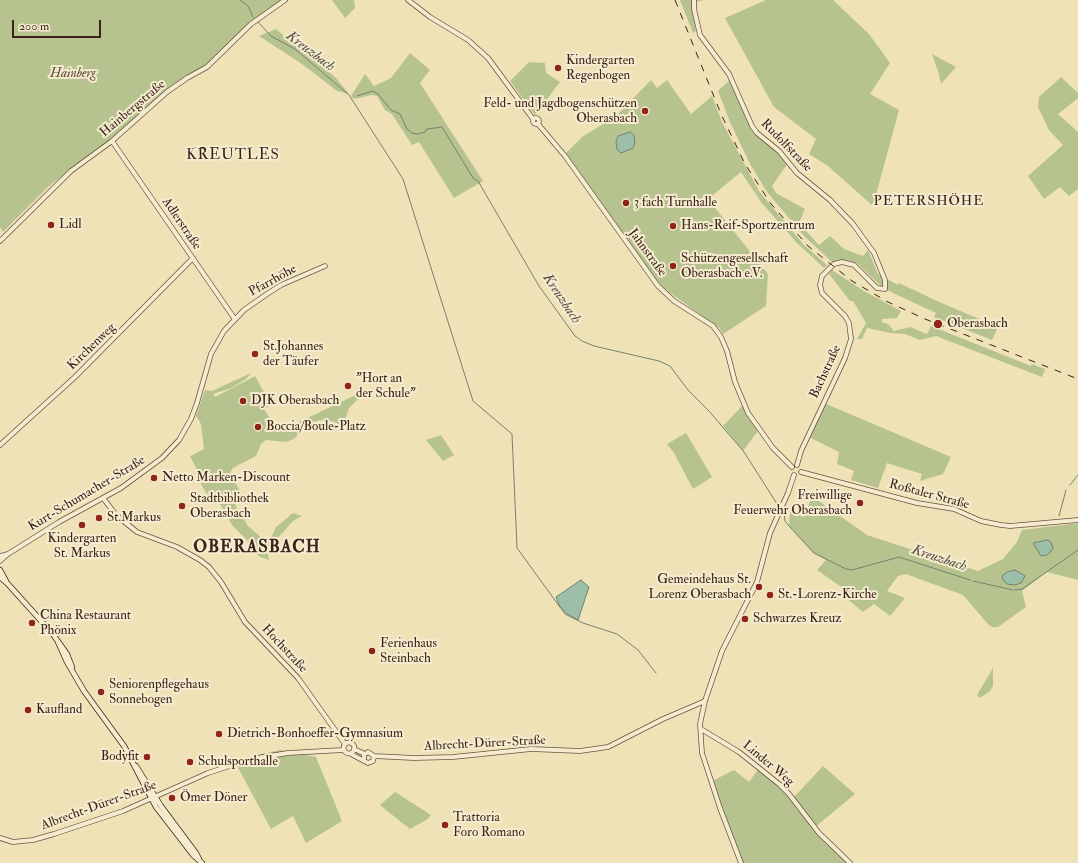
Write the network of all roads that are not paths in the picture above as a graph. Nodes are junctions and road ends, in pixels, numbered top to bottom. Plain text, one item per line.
1 (285, 0) edge
2 (408, 0) edge
3 (694, 2) edge
4 (112, 140) junction
5 (0, 241) edge
6 (193, 258) junction
7 (325, 266) dead end
8 (884, 289) joint
9 (234, 318) junction
10 (0, 445) edge
11 (794, 466) junction
12 (801, 472) junction
13 (794, 475) junction
14 (103, 498) junction
15 (1078, 520) edge
16 (8, 554) junction
17 (0, 556) edge
18 (0, 561) edge
19 (0, 570) edge
20 (0, 577) edge
21 (7, 583) junction
22 (705, 701) junction
23 (701, 729) junction
24 (345, 744) junction
25 (354, 749) junction
26 (344, 750) junction
27 (351, 754) junction
28 (365, 754) junction
29 (374, 756) junction
30 (364, 759) junction
31 (153, 798) junction
32 (0, 838) edge
33 (201, 861) edge
34 (741, 863) edge
35 (850, 863) edge

1 - 4 street, Hainbergstraße
2 - 11 street, Jahnstraße
3 - 8 street, Rudolfstraße
4 - 5 street, Hainbergstraße
4 - 6 street, Adlerstraße
6 - 9 street, Adlerstraße
6 - 10 street, Kirchenweg
7 - 9 street, Pfarrhöhe
8 - 11 street, Bachstraße
9 - 14 street, Kurt-Schumacher-Straße
11 - 12 street, Jahnstraße
11 - 13 street
12 - 13 street
12 - 15 street, Roßtaler Straße
13 - 22 street
14 - 16 street, Kurt-Schumacher-Straße
14 - 24 street, Hochstraße
16 - 17 street, Kurt-Schumacher-Straße
16 - 18 street, Kurt-Schumacher-Straße
19 - 21 main road
20 - 21 main road
21 - 31 main road
22 - 23 street
22 - 29 street, Albrecht-Dürer-Straße
23 - 34 street
23 - 35 street, Linder Weg
24 - 25 street
24 - 26 street
25 - 27 street
25 - 28 street
26 - 27 street
26 - 31 street, Albrecht-Dürer-Straße
27 - 30 street
28 - 29 street, Albrecht-Dürer-Straße
28 - 30 street
29 - 30 street, Albrecht-Dürer-Straße
31 - 32 street, Albrecht-Dürer-Straße
31 - 33 main road

